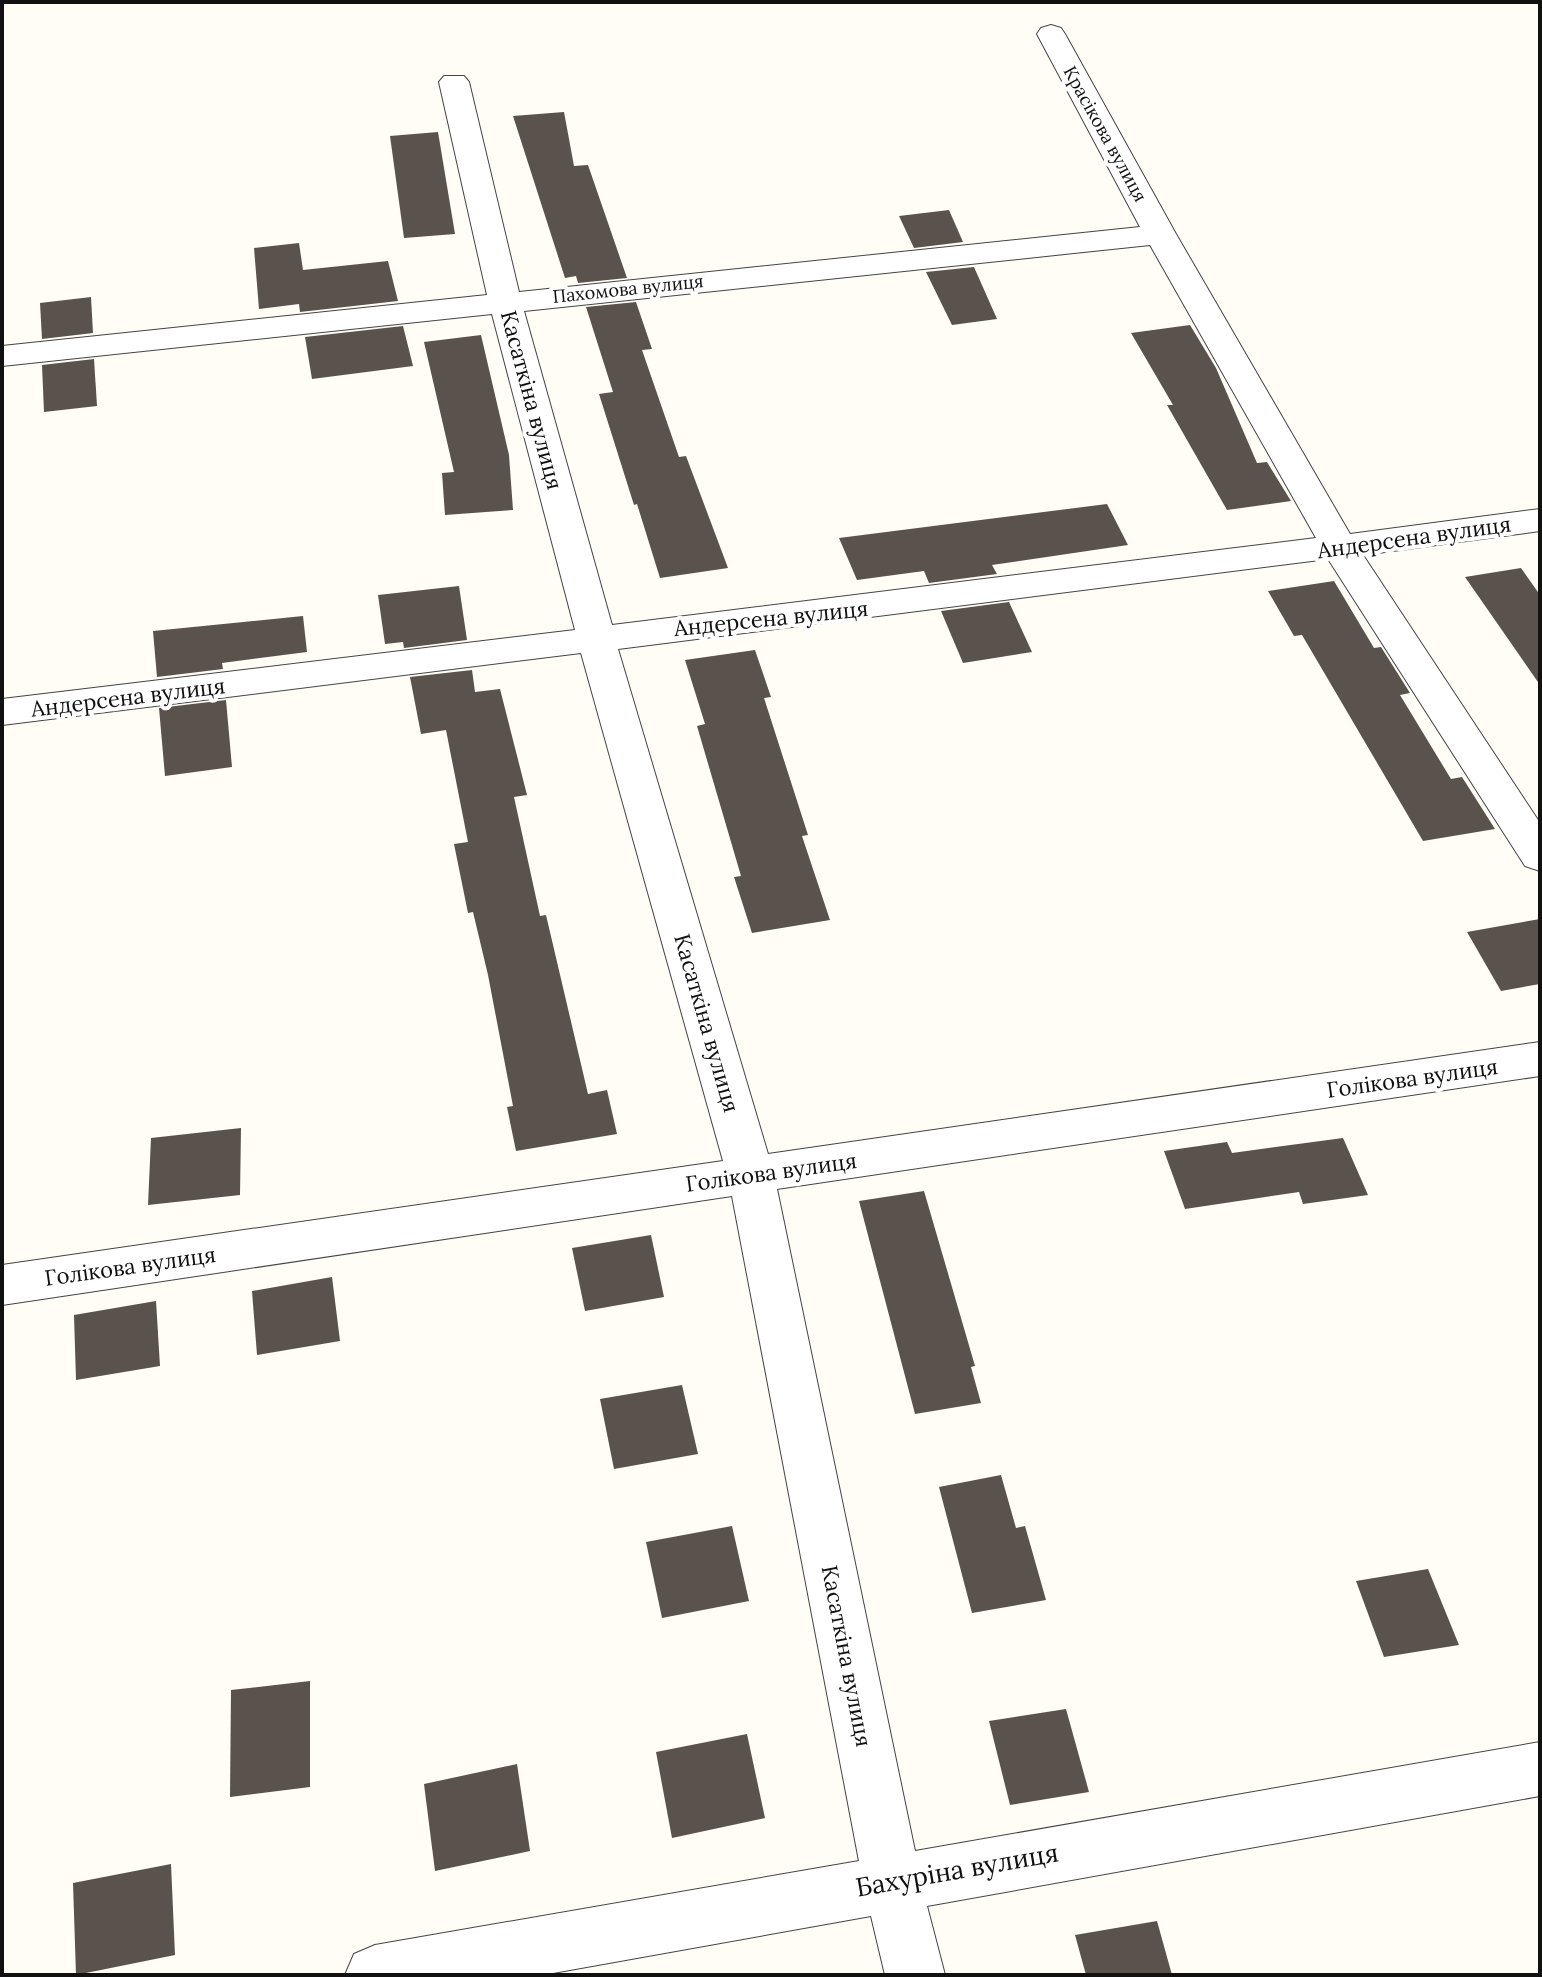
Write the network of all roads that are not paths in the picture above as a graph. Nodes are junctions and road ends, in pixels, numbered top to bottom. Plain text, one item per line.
1 (1051, 34) dead end
2 (454, 82) dead end
3 (1160, 234) junction
4 (505, 301) junction
5 (2, 356) edge
6 (1540, 520) edge
7 (1339, 547) junction
8 (596, 638) junction
9 (2, 712) edge
10 (1540, 856) edge
11 (1540, 1059) edge
12 (751, 1175) junction
13 (2, 1285) edge
14 (1540, 1769) edge
15 (892, 1882) junction
16 (375, 1975) edge
17 (915, 1975) edge

1 - 3 street, Красікова вулиця
2 - 4 street, Касаткіна вулиця
3 - 4 street, Пахомова вулиця
3 - 7 street, Красікова вулиця
4 - 5 street, Пахомова вулиця
4 - 8 street, Касаткіна вулиця
6 - 7 street, Андерсена вулиця
7 - 8 street, Андерсена вулиця
7 - 10 street, Красікова вулиця
8 - 9 street, Андерсена вулиця
8 - 12 street, Касаткіна вулиця
11 - 12 street, Голікова вулиця
12 - 13 street, Голікова вулиця
12 - 15 street, Касаткіна вулиця
14 - 15 street, Бахуріна вулиця
15 - 16 street, Бахуріна вулиця
15 - 17 street, Касаткіна вулиця

